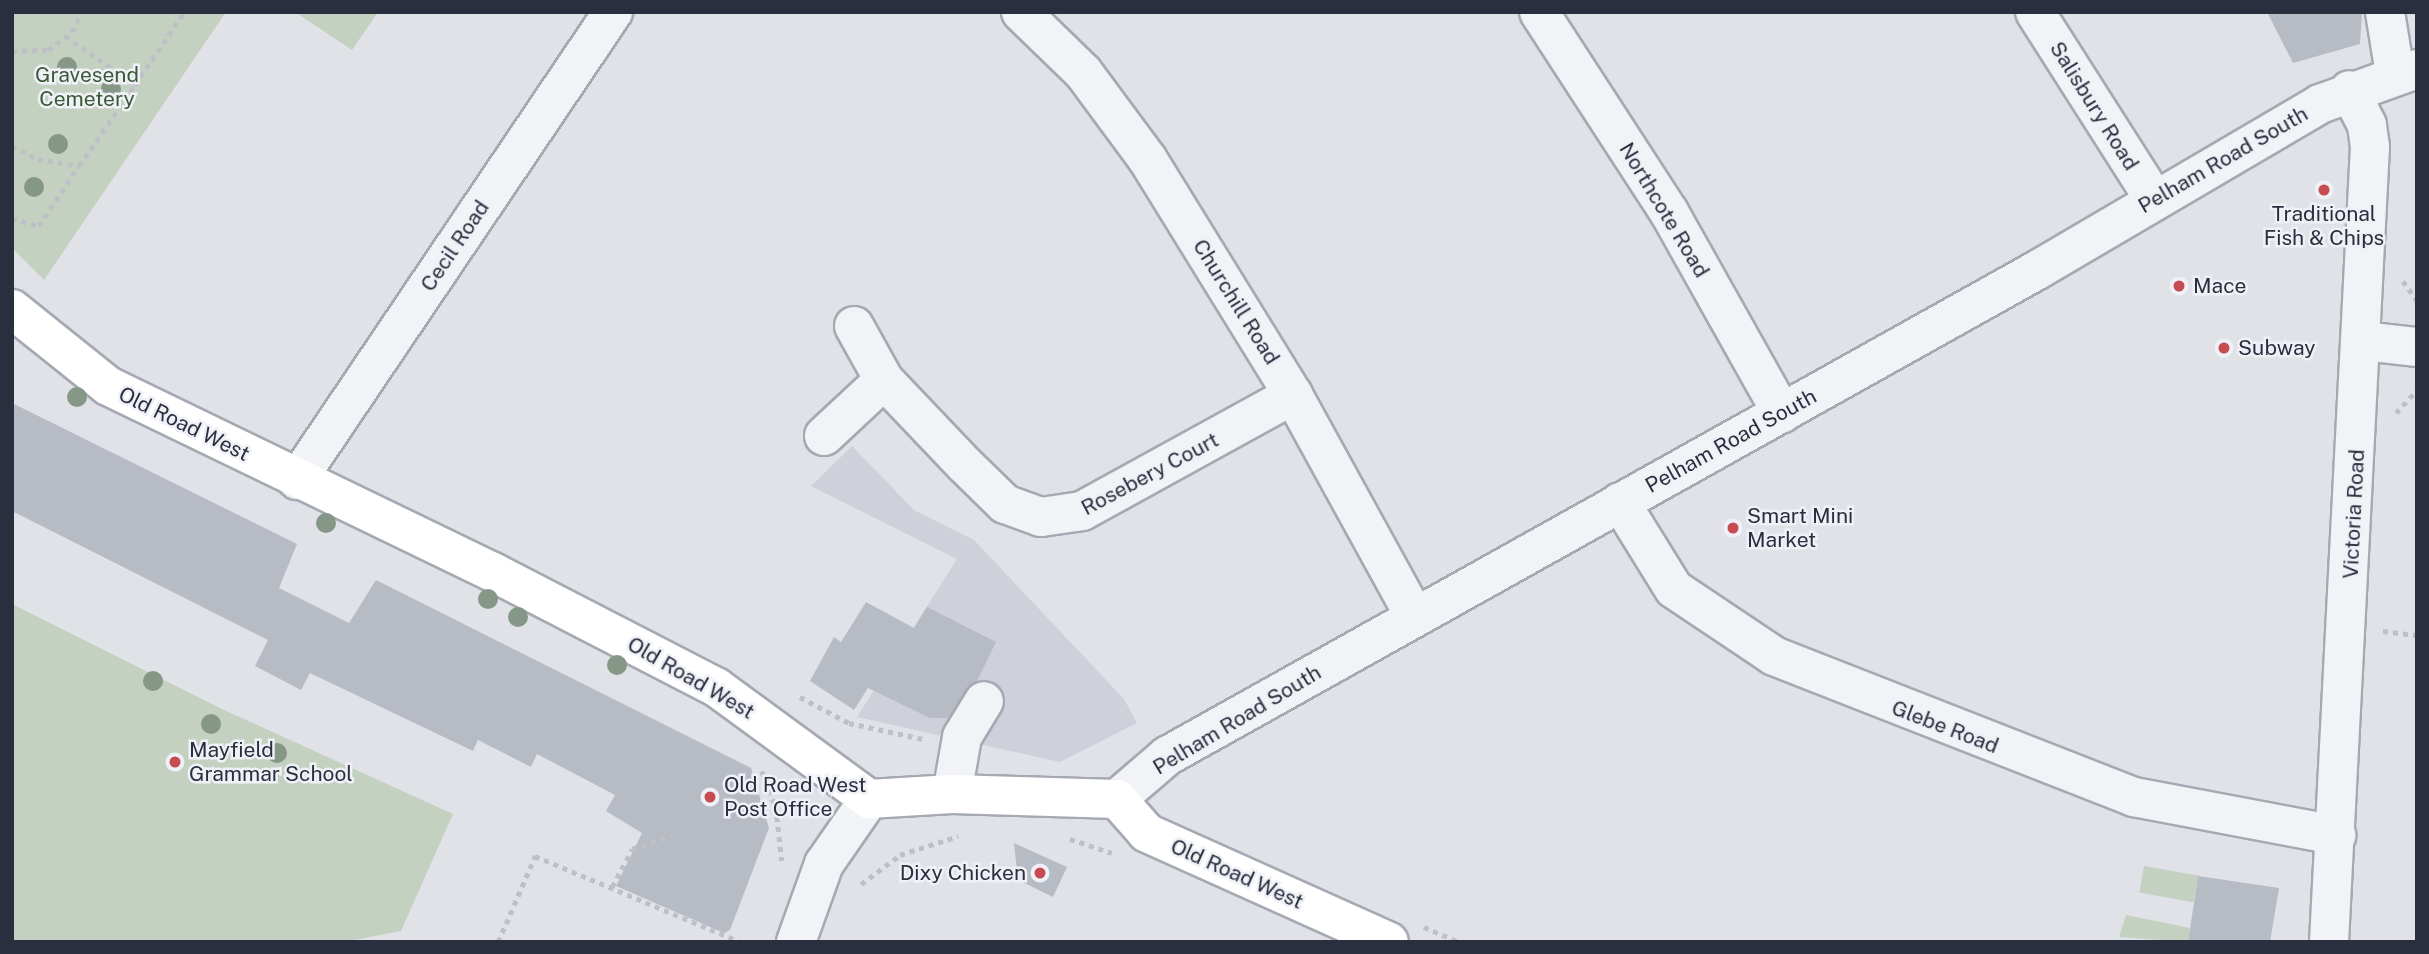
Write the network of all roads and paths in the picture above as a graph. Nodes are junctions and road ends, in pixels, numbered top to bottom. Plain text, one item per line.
1 (81, 12) edge
2 (184, 12) edge
3 (613, 12) edge
4 (1021, 12) edge
5 (1539, 12) edge
6 (2035, 12) edge
7 (2385, 12) edge
8 (67, 38) junction
9 (12, 51) edge
10 (2406, 72) edge
11 (135, 85) junction
12 (2349, 90) junction
13 (12, 146) edge
14 (79, 166) junction
15 (2154, 199) junction
16 (12, 218) edge
17 (12, 309) edge
18 (854, 326) dead end
19 (2363, 341) junction
20 (2417, 347) edge
21 (884, 380) junction
22 (1293, 395) junction
23 (1782, 413) junction
24 (824, 436) dead end
25 (297, 480) junction
26 (1620, 502) junction
27 (1415, 617) junction
28 (2372, 631) dead end
29 (2417, 635) edge
30 (792, 693) dead end
31 (984, 701) dead end
32 (959, 747) junction
33 (759, 766) dead end
34 (952, 794) junction
35 (869, 799) junction
36 (1117, 799) junction
37 (971, 834) dead end
38 (2336, 835) junction
39 (673, 836) dead end
40 (1057, 836) dead end
41 (1125, 859) dead end
42 (781, 866) dead end
43 (612, 887) junction
44 (857, 887) dead end
45 (1400, 931) edge
46 (498, 942) edge
47 (741, 942) edge
48 (796, 942) edge
49 (1460, 942) edge
50 (2329, 942) edge

1 - 8 path
2 - 11 path
3 - 25 street, Cecil Road
4 - 22 street, Churchill Road
5 - 23 street, Northcote Road
6 - 15 street, Salisbury Road
7 - 10 street
8 - 9 path
8 - 11 path
10 - 12 street, Pelham Road South
11 - 14 path
12 - 15 street, Pelham Road South
12 - 19 street, Victoria Road
13 - 14 path
14 - 16 path
15 - 23 street, Pelham Road South
17 - 25 main road, Old Road West
18 - 21 street, Rosebery Court
19 - 20 street
19 - 38 street, Victoria Road
21 - 22 street, Rosebery Court
21 - 24 street
22 - 27 street, Churchill Road
23 - 26 street, Pelham Road South
25 - 35 main road, Old Road West
26 - 27 street, Pelham Road South
26 - 38 street, Glebe Road
27 - 36 street, Pelham Road South
28 - 29 path
30 - 32 path
31 - 32 street
32 - 34 street
33 - 42 path
34 - 35 main road
34 - 36 main road
35 - 48 street
36 - 45 main road, Old Road West
37 - 44 path
38 - 50 street, Victoria Road
39 - 43 path
40 - 41 path
43 - 46 path
43 - 47 path
45 - 49 path

